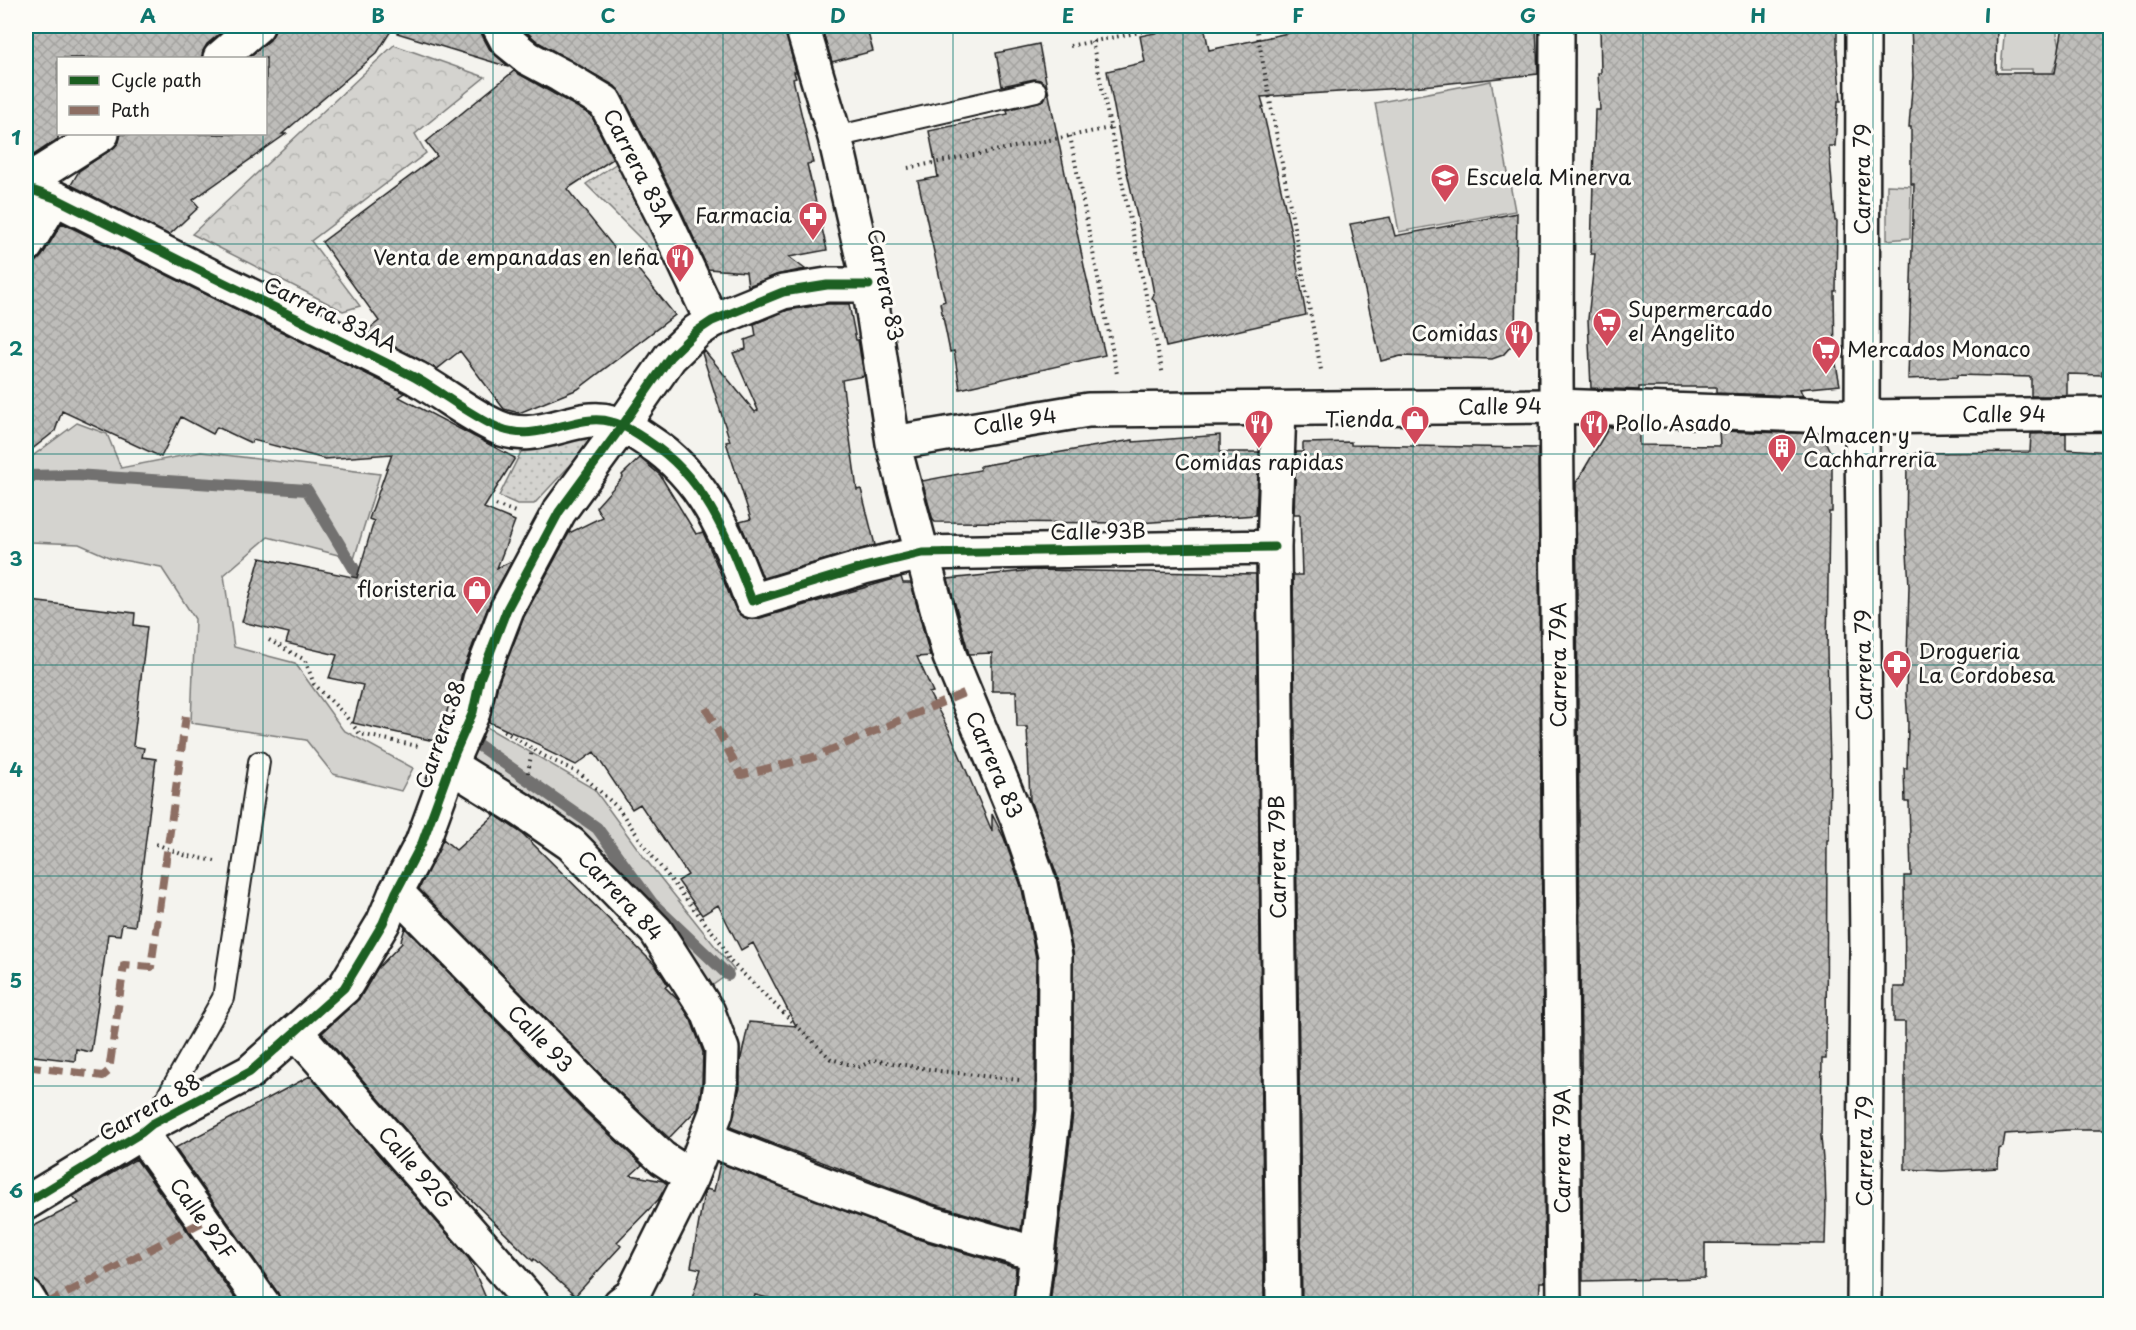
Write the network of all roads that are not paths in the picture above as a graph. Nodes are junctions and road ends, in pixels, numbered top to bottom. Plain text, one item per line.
1 (257, 26) edge
2 (499, 26) edge
3 (802, 26) edge
4 (1557, 26) edge
5 (1863, 26) edge
6 (220, 57) edge
7 (1036, 91) dead end
8 (100, 135) edge
9 (835, 136) junction
10 (26, 182) edge
11 (40, 193) edge
12 (26, 246) edge
13 (869, 285) junction
14 (712, 321) junction
15 (1556, 406) junction
16 (1279, 409) junction
17 (2110, 414) edge
18 (1862, 417) junction
19 (622, 426) junction
20 (893, 443) junction
21 (1274, 546) junction
22 (922, 554) junction
23 (453, 760) junction
24 (259, 762) dead end
25 (396, 892) junction
26 (296, 1032) junction
27 (146, 1129) junction
28 (706, 1138) junction
29 (691, 1177) junction
30 (26, 1203) edge
31 (1037, 1254) junction
32 (26, 1296) edge
33 (627, 1301) edge
34 (31, 1305) edge
35 (263, 1305) edge
36 (533, 1305) edge
37 (1031, 1305) edge
38 (1283, 1305) edge
39 (1564, 1305) edge
40 (1864, 1305) edge

1 - 6 street
2 - 14 street, Carrera 83A
3 - 9 street, Carrera 83
4 - 15 street, Carrera 79A
5 - 18 street, Carrera 79
7 - 9 lane
8 - 10 street
9 - 13 street, Carrera 83
11 - 12 street
11 - 19 street, Carrera 83AA
13 - 14 street, Carrera 88
13 - 20 street, Carrera 83
14 - 19 street, Carrera 88
15 - 16 street, Calle 94
15 - 18 street, Calle 94
15 - 39 street, Carrera 79A
16 - 20 street, Calle 94
16 - 21 street, Carrera 79B
17 - 18 street, Calle 94
18 - 40 street, Carrera 79
19 - 22 street, Carrera 83AA
19 - 23 street, Carrera 88
20 - 22 street, Carrera 83
21 - 22 street, Calle 93B
21 - 38 street, Carrera 79B
22 - 31 street, Carrera 83
23 - 25 street, Carrera 88
23 - 28 street, Carrera 84
24 - 27 lane
25 - 26 street, Carrera 88
25 - 29 street, Calle 93
26 - 27 street, Carrera 88
26 - 36 street, Calle 92G
27 - 30 street, Carrera 88
27 - 35 street, Calle 92F
28 - 29 street, Carrera 84
28 - 31 street
29 - 33 street, Carrera 84
31 - 37 street, Carrera 83
32 - 34 street

